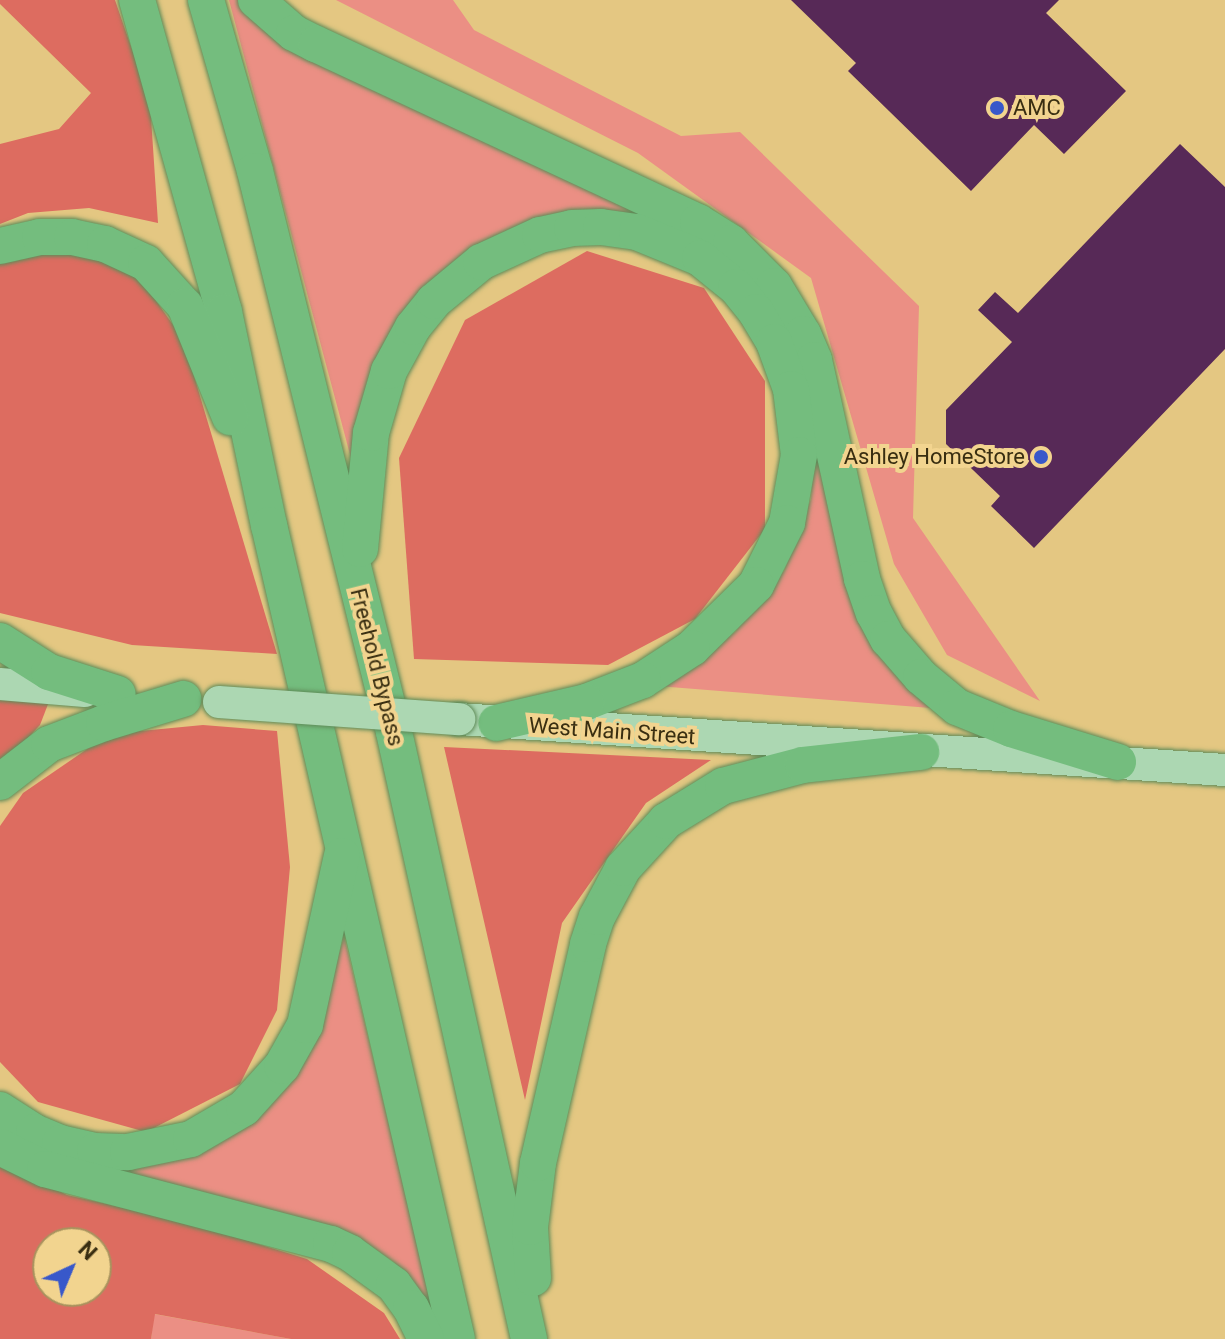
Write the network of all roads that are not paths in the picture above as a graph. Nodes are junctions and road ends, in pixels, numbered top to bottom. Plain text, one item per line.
1 (137, 0) edge
2 (206, 0) edge
3 (256, 0) edge
4 (0, 246) edge
5 (265, 504) junction
6 (357, 587) junction
7 (0, 641) edge
8 (0, 684) edge
9 (118, 694) junction
10 (183, 699) junction
11 (496, 723) junction
12 (921, 752) junction
13 (1118, 762) junction
14 (1225, 770) edge
15 (0, 782) edge
16 (344, 846) junction
17 (0, 1110) edge
18 (0, 1147) edge
19 (426, 1339) edge
20 (457, 1339) edge
21 (529, 1339) edge
22 (538, 1339) edge

1 - 5 highway
2 - 6 highway, Freehold Bypass
3 - 13 highway
4 - 5 highway
5 - 16 highway
6 - 11 highway
6 - 21 highway, Freehold Bypass
7 - 9 highway
8 - 9 main road, West Main Street
9 - 10 main road, West Main Street
10 - 11 main road, West Main Street, bridge
10 - 15 highway
11 - 12 main road, West Main Street
12 - 13 main road, West Main Street
12 - 22 highway
13 - 14 main road, West Main Street
16 - 17 highway
16 - 20 highway
18 - 19 highway

